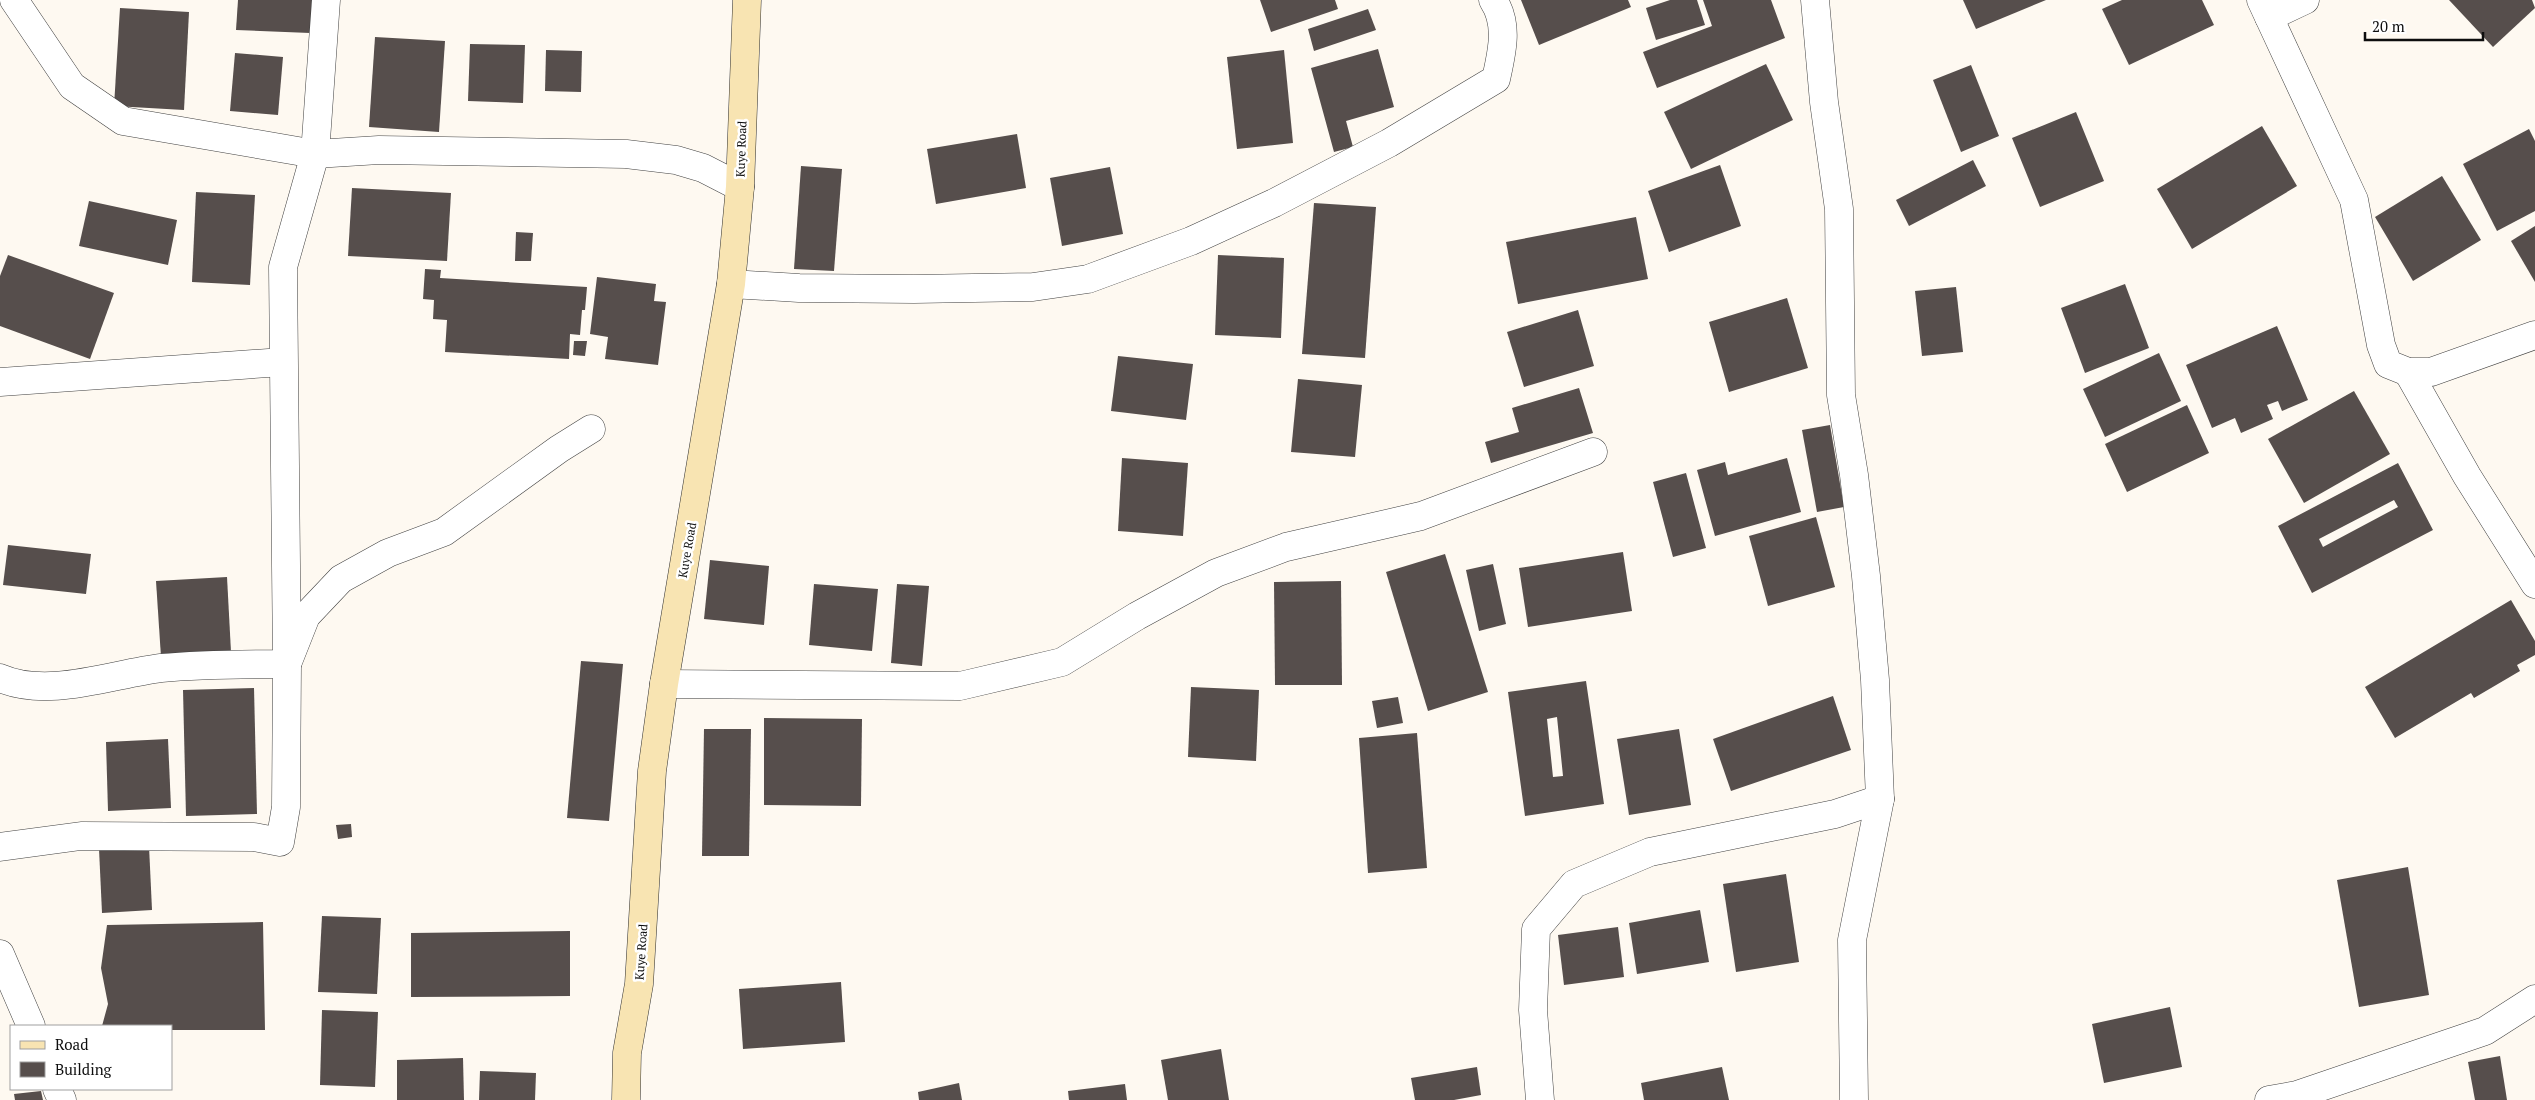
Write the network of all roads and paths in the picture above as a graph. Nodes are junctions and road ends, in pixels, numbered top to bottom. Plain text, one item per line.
1 (14, 0) edge
2 (326, 0) edge
3 (747, 0) edge
4 (1493, 0) edge
5 (1815, 0) edge
6 (2305, 0) edge
7 (2265, 8) edge
8 (315, 154) junction
9 (740, 188) junction
10 (731, 284) junction
11 (2535, 335) edge
12 (284, 362) junction
13 (2408, 372) junction
14 (0, 382) edge
15 (591, 429) dead end
16 (1593, 452) dead end
17 (2535, 584) edge
18 (287, 664) junction
19 (0, 678) edge
20 (664, 684) junction
21 (1880, 798) junction
22 (0, 847) edge
23 (0, 954) edge
24 (2535, 999) edge
25 (31, 1025) edge
26 (626, 1100) edge
27 (1540, 1100) edge
28 (1854, 1100) edge
29 (2269, 1100) edge

1 - 8 street
2 - 8 street
3 - 9 street, Kuye Road
4 - 10 street
5 - 21 street
6 - 7 street
7 - 13 street
8 - 9 street
8 - 12 street
9 - 10 street, Kuye Road
10 - 20 street, Kuye Road
11 - 13 street
12 - 14 street
12 - 18 street
13 - 17 street
15 - 18 street
16 - 20 street
18 - 19 street
18 - 22 street
20 - 26 street, Kuye Road
21 - 27 street
21 - 28 street
23 - 25 street
24 - 29 street

